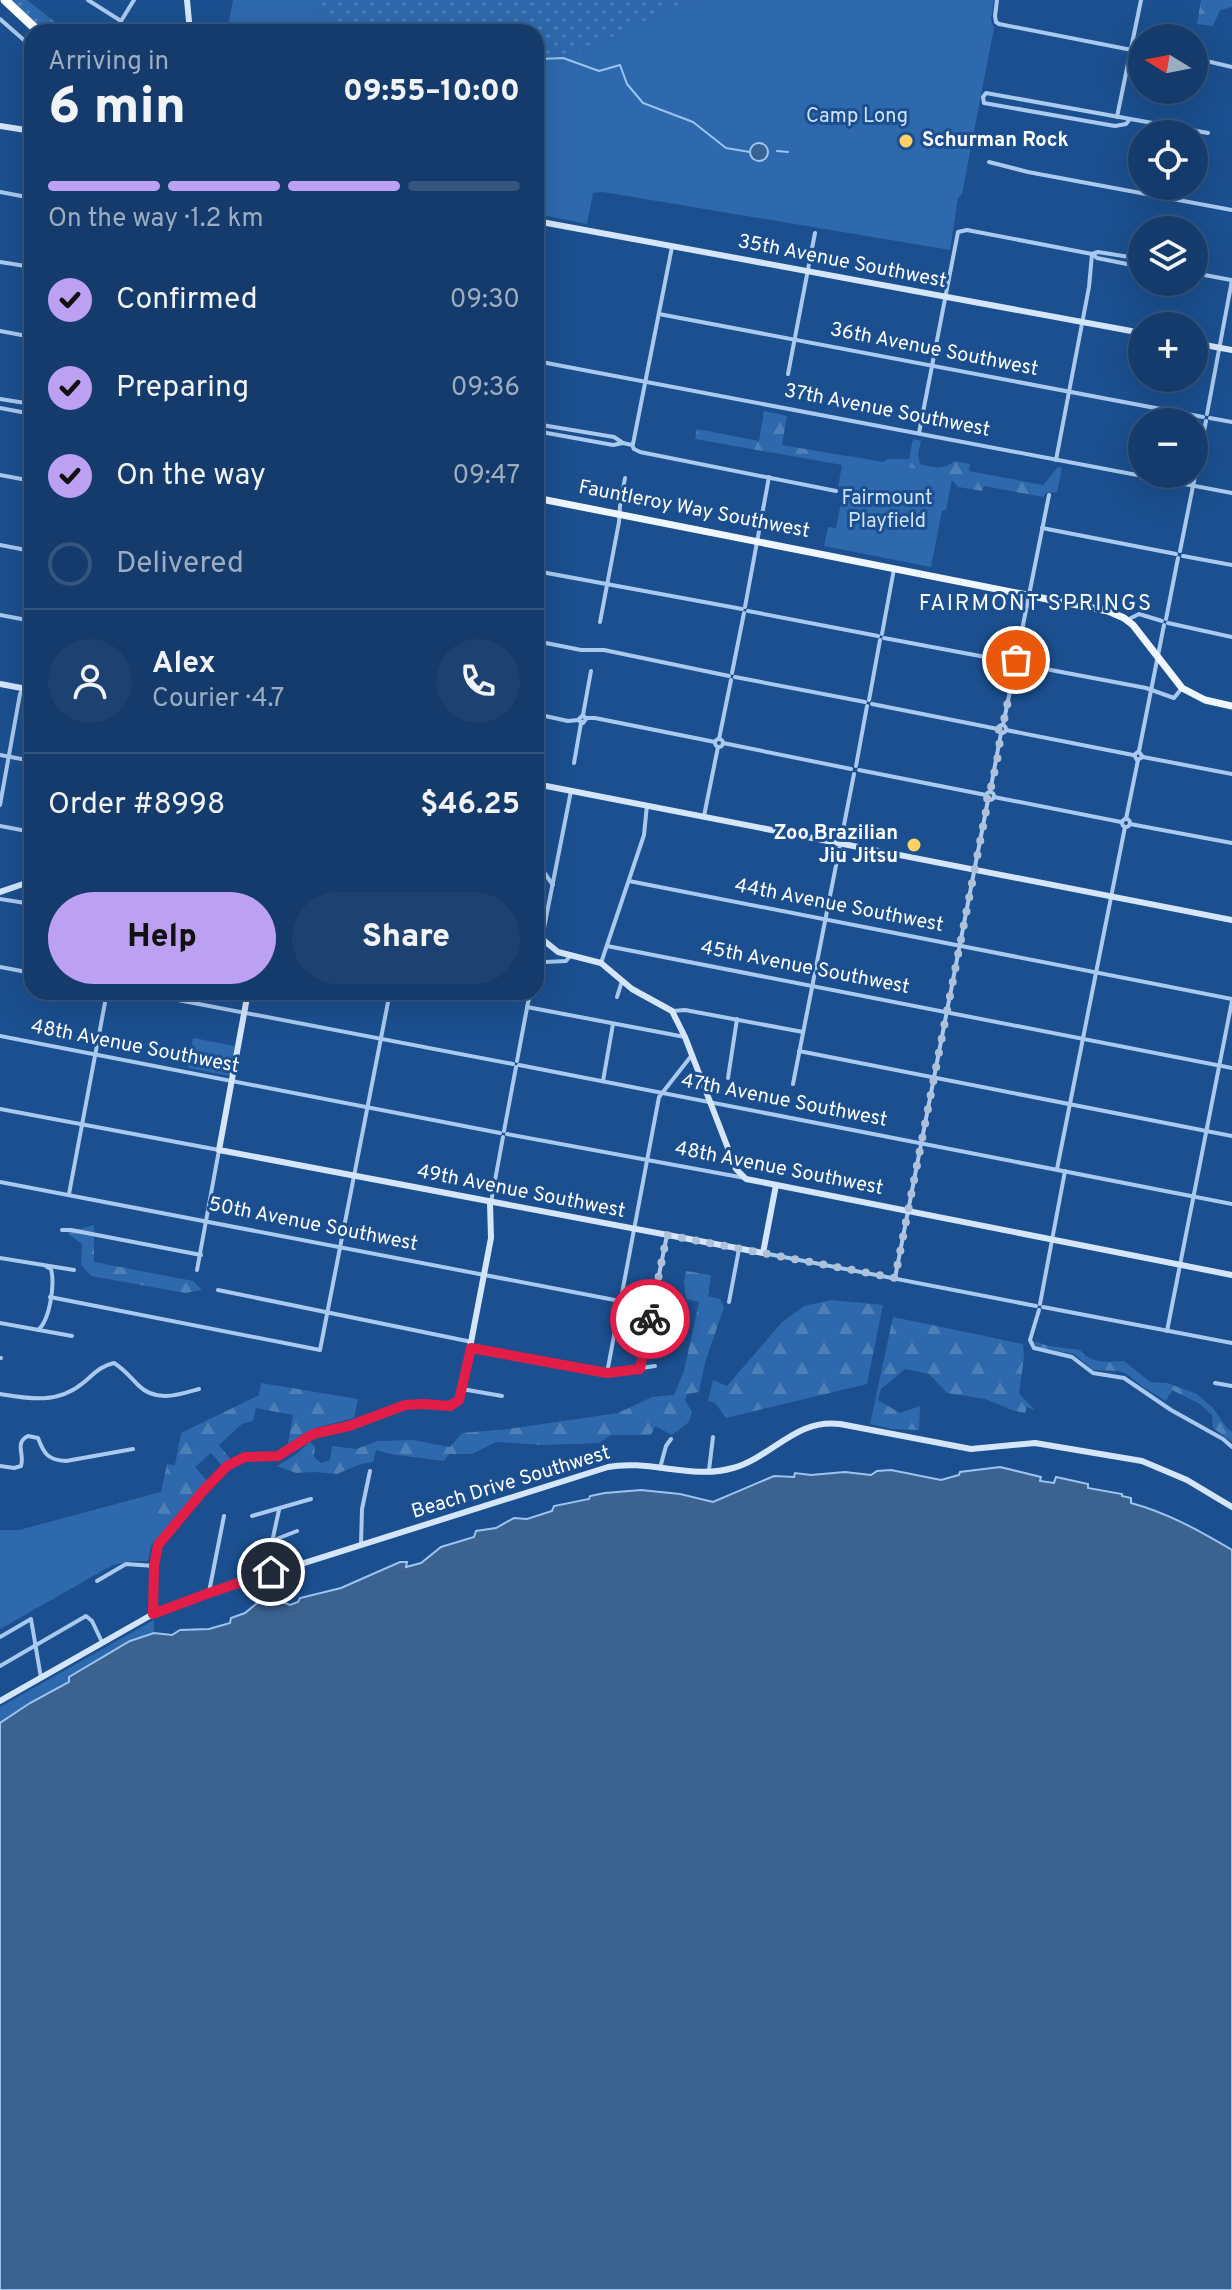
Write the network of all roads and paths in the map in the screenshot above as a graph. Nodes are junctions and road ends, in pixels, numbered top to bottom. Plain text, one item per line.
1 (5, 0) edge
2 (88, 0) edge
3 (134, 0) edge
4 (187, 0) edge
5 (997, 0) edge
6 (1141, 0) edge
7 (0, 4) edge
8 (0, 19) edge
9 (121, 21) junction
10 (30, 24) edge
11 (120, 24) edge
12 (189, 24) edge
13 (1136, 24) edge
14 (24, 26) edge
15 (24, 40) edge
16 (1128, 50) edge
17 (1208, 61) edge
18 (1128, 65) edge
19 (1232, 67) edge
20 (1117, 117) junction
21 (1130, 119) junction
22 (1136, 120) edge
23 (0, 126) edge
24 (24, 130) edge
25 (989, 162) dead end
26 (0, 192) edge
27 (24, 196) edge
28 (1232, 210) edge
29 (544, 223) edge
30 (815, 233) dead end
31 (672, 247) junction
32 (1092, 254) junction
33 (1128, 257) edge
34 (0, 262) edge
35 (1128, 264) edge
36 (24, 266) edge
37 (808, 271) junction
38 (1208, 276) edge
39 (1232, 280) edge
40 (945, 297) junction
41 (659, 314) junction
42 (1083, 322) junction
43 (1128, 330) edge
44 (0, 331) edge
45 (24, 336) edge
46 (795, 340) junction
47 (1208, 346) edge
48 (1220, 348) junction
49 (1232, 350) edge
50 (544, 363) edge
51 (932, 366) junction
52 (788, 374) dead end
53 (646, 382) junction
54 (1069, 391) junction
55 (0, 399) edge
56 (24, 403) edge
57 (0, 408) edge
58 (1155, 408) edge
59 (1208, 408) edge
60 (24, 412) edge
61 (1208, 418) edge
62 (1232, 422) edge
63 (544, 425) edge
64 (544, 432) edge
65 (919, 433) junction
66 (623, 443) junction
67 (632, 445) junction
68 (1056, 460) junction
69 (1128, 474) edge
70 (0, 475) edge
71 (769, 477) junction
72 (625, 478) dead end
73 (24, 480) edge
74 (1192, 488) edge
75 (1203, 488) edge
76 (836, 491) dead end
77 (1232, 493) edge
78 (1049, 495) dead end
79 (544, 499) edge
80 (620, 513) junction
81 (1042, 528) junction
82 (757, 541) junction
83 (0, 545) edge
84 (24, 550) edge
85 (1179, 555) junction
86 (1232, 565) edge
87 (894, 568) junction
88 (544, 572) edge
89 (607, 584) junction
90 (1029, 594) junction
91 (745, 610) junction
92 (0, 615) edge
93 (24, 620) edge
94 (1127, 620) junction
95 (600, 622) dead end
96 (1165, 622) junction
97 (881, 637) junction
98 (1232, 637) edge
99 (544, 643) edge
100 (1158, 658) junction
101 (1015, 663) junction
102 (591, 671) dead end
103 (732, 676) junction
104 (0, 684) edge
105 (23, 688) joint
106 (1182, 688) junction
107 (1152, 691) junction
108 (868, 703) junction
109 (1232, 706) edge
110 (544, 716) edge
111 (584, 717) junction
112 (580, 722) junction
113 (1002, 729) junction
114 (719, 743) junction
115 (0, 755) edge
116 (1138, 756) junction
117 (9, 757) junction
118 (24, 760) edge
119 (574, 763) dead end
120 (855, 770) junction
121 (1232, 774) edge
122 (544, 786) edge
123 (571, 791) junction
124 (989, 796) junction
125 (0, 805) edge
126 (647, 805) junction
127 (704, 816) junction
128 (1126, 823) junction
129 (0, 826) edge
130 (24, 830) edge
131 (841, 843) junction
132 (1232, 843) edge
133 (975, 870) junction
134 (544, 872) edge
135 (629, 881) junction
136 (24, 884) edge
137 (553, 885) junction
138 (0, 892) edge
139 (1111, 896) junction
140 (0, 899) edge
141 (24, 903) edge
142 (825, 919) junction
143 (1232, 920) edge
144 (544, 930) edge
145 (544, 942) edge
146 (607, 946) junction
147 (960, 946) junction
148 (570, 956) junction
149 (544, 963) edge
150 (601, 963) junction
151 (0, 967) edge
152 (24, 972) edge
153 (1095, 973) junction
154 (622, 981) junction
155 (812, 986) junction
156 (617, 997) dead end
157 (105, 1000) edge
158 (179, 1000) edge
159 (246, 1000) edge
160 (388, 1000) edge
161 (529, 1000) edge
162 (1232, 1000) edge
163 (527, 1007) junction
164 (672, 1011) junction
165 (244, 1012) junction
166 (947, 1012) junction
167 (737, 1019) junction
168 (613, 1024) junction
169 (803, 1032) junction
170 (0, 1036) edge
171 (685, 1037) junction
172 (381, 1038) junction
173 (1083, 1039) junction
174 (799, 1051) junction
175 (95, 1054) junction
176 (692, 1055) junction
177 (516, 1064) junction
178 (1219, 1066) junction
179 (1232, 1068) edge
180 (934, 1077) junction
181 (728, 1078) dead end
182 (232, 1081) junction
183 (603, 1081) junction
184 (793, 1084) dead end
185 (661, 1093) junction
186 (710, 1103) junction
187 (1070, 1104) junction
188 (368, 1108) junction
189 (0, 1109) edge
190 (82, 1125) junction
191 (1206, 1131) junction
192 (504, 1134) junction
193 (1232, 1136) edge
194 (921, 1144) junction
195 (219, 1150) junction
196 (647, 1161) junction
197 (1057, 1169) junction
198 (1065, 1171) junction
199 (355, 1176) junction
200 (746, 1179) junction
201 (0, 1182) edge
202 (776, 1185) junction
203 (68, 1195) junction
204 (1193, 1196) junction
205 (490, 1203) junction
206 (1232, 1204) edge
207 (908, 1210) junction
208 (206, 1220) junction
209 (634, 1229) junction
210 (62, 1230) dead end
211 (667, 1235) junction
212 (1053, 1239) junction
213 (341, 1247) junction
214 (739, 1249) junction
215 (763, 1253) junction
216 (201, 1255) junction
217 (0, 1258) edge
218 (1180, 1264) junction
219 (46, 1266) junction
220 (74, 1270) dead end
221 (197, 1270) dead end
222 (484, 1275) junction
223 (1232, 1275) edge
224 (895, 1278) junction
225 (218, 1290) dead end
226 (50, 1297) junction
227 (620, 1301) junction
228 (729, 1302) dead end
229 (652, 1306) junction
230 (1039, 1307) junction
231 (674, 1310) dead end
232 (328, 1314) junction
233 (0, 1323) edge
234 (38, 1330) junction
235 (1167, 1331) junction
236 (72, 1336) dead end
237 (1232, 1343) edge
238 (471, 1345) junction
239 (655, 1366) dead end
240 (640, 1369) junction
241 (607, 1373) junction
242 (1215, 1383) dead end
243 (1232, 1386) edge
244 (199, 1389) dead end
245 (462, 1389) junction
246 (0, 1394) edge
247 (502, 1396) dead end
248 (713, 1437) dead end
249 (671, 1439) dead end
250 (1232, 1447) edge
251 (133, 1449) dead end
252 (0, 1466) edge
253 (660, 1468) junction
254 (370, 1471) dead end
255 (708, 1472) junction
256 (311, 1499) dead end
257 (1232, 1507) edge
258 (279, 1510) junction
259 (224, 1516) dead end
260 (252, 1516) dead end
261 (297, 1531) dead end
262 (272, 1540) junction
263 (256, 1543) dead end
264 (361, 1544) junction
265 (154, 1566) junction
266 (265, 1574) junction
267 (97, 1581) dead end
268 (209, 1593) junction
269 (153, 1614) junction
270 (0, 1637) edge
271 (102, 1642) junction
272 (36, 1645) junction
273 (0, 1666) edge
274 (41, 1678) junction
275 (0, 1701) edge

1 - 10 highway
2 - 9 street
3 - 9 street
4 - 12 main road
5 - 16 street
6 - 13 street
7 - 14 highway
8 - 15 street
9 - 11 street
17 - 19 street
18 - 20 street
20 - 21 street
20 - 21 street
21 - 22 street
23 - 24 main road
25 - 28 street
26 - 27 street
29 - 31 main road, 35th Avenue Southwest
30 - 37 street
31 - 37 main road, 35th Avenue Southwest
31 - 41 street
32 - 33 street
32 - 35 street
32 - 40 street
32 - 42 street
34 - 36 street
37 - 40 main road, 35th Avenue Southwest
37 - 46 street
38 - 39 street
39 - 48 street
40 - 42 main road, 35th Avenue Southwest
40 - 51 street
41 - 46 street, 36th Avenue Southwest
41 - 53 street
42 - 43 main road, 35th Avenue Southwest
42 - 54 street
44 - 45 street
46 - 51 street, 36th Avenue Southwest
46 - 52 street
47 - 48 main road
48 - 49 main road
48 - 59 street
50 - 53 street, 37th Avenue Southwest
51 - 54 street, 36th Avenue Southwest
51 - 65 street
53 - 65 street, 37th Avenue Southwest
53 - 67 street
54 - 58 street, 36th Avenue Southwest
54 - 68 street
55 - 56 street
57 - 60 street
61 - 62 street, 36th Avenue Southwest
63 - 66 street
64 - 66 street
65 - 68 street, 37th Avenue Southwest
66 - 67 street
67 - 71 street
68 - 69 street, 37th Avenue Southwest
70 - 73 street
71 - 76 street
71 - 82 street
72 - 80 street
74 - 85 street
75 - 77 street, 37th Avenue Southwest
78 - 81 street
79 - 80 main road, Fauntleroy Way Southwest
80 - 82 main road, Fauntleroy Way Southwest
80 - 89 street
81 - 85 street
81 - 90 street
82 - 87 main road, Fauntleroy Way Southwest
82 - 91 street
83 - 84 street
85 - 86 street
85 - 96 street
87 - 90 main road, Fauntleroy Way Southwest
87 - 97 street
88 - 89 street
89 - 91 street
89 - 95 street
90 - 94 main road, Fauntleroy Way Southwest
90 - 101 street
91 - 97 street
91 - 103 street
92 - 93 street
94 - 96 street
94 - 100 main road, Fauntleroy Way Southwest
96 - 98 street
96 - 100 street
97 - 101 street
97 - 108 street
99 - 103 street
100 - 106 main road, Fauntleroy Way Southwest
100 - 107 street
101 - 107 street
101 - 113 street
102 - 111 street
103 - 108 street
103 - 114 street
104 - 105 main road
105 - 117 street
106 - 107 street
106 - 109 main road, Fauntleroy Way Southwest
107 - 116 street
108 - 113 street
108 - 120 street
110 - 112 street
111 - 112 street
111 - 114 street
112 - 119 street
113 - 116 street
113 - 124 street
114 - 120 street
114 - 127 street
115 - 117 street
116 - 121 street
116 - 128 street
117 - 118 street
117 - 125 street
120 - 124 street
120 - 131 street
122 - 123 main road
123 - 126 main road
123 - 137 street
124 - 128 street
124 - 133 street
126 - 127 main road
126 - 135 street
127 - 131 main road
128 - 132 street
128 - 139 street
129 - 130 street
131 - 133 main road
131 - 142 street
133 - 139 main road
133 - 147 street
134 - 137 street
135 - 142 street, 44th Avenue Southwest
135 - 146 street
136 - 138 main road
137 - 144 street
139 - 143 main road
139 - 153 street
140 - 141 street
142 - 147 street, 44th Avenue Southwest
142 - 155 street
145 - 148 main road
146 - 150 street
146 - 155 street, 45th Avenue Southwest
147 - 153 street, 44th Avenue Southwest
147 - 166 street
148 - 149 street
148 - 150 main road
150 - 154 main road
151 - 152 street
153 - 162 street, 44th Avenue Southwest
153 - 173 street
154 - 156 street
154 - 164 main road
155 - 166 street, 45th Avenue Southwest
155 - 169 street
157 - 175 street
158 - 165 street, 47th Avenue Southwest
159 - 165 main road
160 - 172 street
161 - 163 street
162 - 178 street
163 - 168 street
163 - 177 street
164 - 167 street
164 - 171 main road
165 - 172 street, 47th Avenue Southwest
165 - 182 main road
166 - 173 street, 45th Avenue Southwest
166 - 180 street
167 - 169 street
167 - 181 street
168 - 171 street
168 - 183 street
169 - 174 street
170 - 175 street, 48th Avenue Southwest
171 - 176 main road
172 - 177 street, 47th Avenue Southwest
172 - 188 street
173 - 178 street, 45th Avenue Southwest
173 - 187 street
174 - 180 street
174 - 184 street
175 - 182 street, 48th Avenue Southwest
175 - 190 street
176 - 185 street
176 - 186 main road
177 - 183 street, 47th Avenue Southwest
177 - 192 street
178 - 179 street, 45th Avenue Southwest
178 - 191 street
180 - 187 street
180 - 194 street
182 - 188 street, 48th Avenue Southwest
182 - 195 main road
183 - 185 street, 47th Avenue Southwest
185 - 186 street, 47th Avenue Southwest
185 - 196 street
186 - 194 street, 47th Avenue Southwest
186 - 200 main road
187 - 191 street
187 - 197 street
188 - 192 street, 48th Avenue Southwest
188 - 199 street
189 - 190 street, 49th Avenue Southwest
190 - 195 street, 49th Avenue Southwest
190 - 203 street
191 - 193 street
191 - 204 street
192 - 196 street, 48th Avenue Southwest
192 - 205 street
194 - 197 street, 47th Avenue Southwest
194 - 207 street
195 - 199 main road, 49th Avenue Southwest
195 - 208 street
196 - 200 street, 48th Avenue Southwest
196 - 209 street
197 - 198 street, 47th Avenue Southwest
198 - 204 street, 47th Avenue Southwest
198 - 212 street
199 - 205 main road, 49th Avenue Southwest
199 - 213 street
200 - 202 main road, 48th Avenue Southwest
201 - 203 street, 50th Avenue Southwest
202 - 207 main road, 48th Avenue Southwest
202 - 215 main road
203 - 208 street, 50th Avenue Southwest
204 - 206 street, 47th Avenue Southwest
204 - 218 street
205 - 209 main road, 49th Avenue Southwest
205 - 222 main road
207 - 212 main road, 48th Avenue Southwest
207 - 224 street
208 - 213 street, 50th Avenue Southwest
208 - 216 street
209 - 211 main road, 49th Avenue Southwest
209 - 227 street
210 - 216 street
211 - 214 main road, 49th Avenue Southwest
211 - 229 street
212 - 218 main road, 48th Avenue Southwest
212 - 230 street
213 - 222 street, 50th Avenue Southwest
213 - 232 street
214 - 215 main road, 49th Avenue Southwest
214 - 228 street
215 - 224 street, 49th Avenue Southwest
216 - 221 street
217 - 219 street
218 - 223 main road, 48th Avenue Southwest
218 - 235 street
219 - 220 street
219 - 226 street
222 - 227 street, 50th Avenue Southwest
222 - 238 main road
224 - 230 street, 49th Avenue Southwest
225 - 232 street
226 - 232 street
226 - 234 street
227 - 241 street
229 - 231 street
229 - 240 street
230 - 235 street, 49th Avenue Southwest
230 - 250 street
232 - 238 street
233 - 234 street
234 - 236 street
235 - 237 street, 49th Avenue Southwest
238 - 241 street
238 - 245 main road
239 - 240 street
240 - 241 street
242 - 243 street
244 - 246 street
245 - 247 street
245 - 265 main road
248 - 255 street
249 - 253 street
251 - 252 street
253 - 255 main road, Beach Drive Southwest
253 - 264 main road, Beach Drive Southwest
254 - 264 street
255 - 257 main road, Beach Drive Southwest
256 - 258 street
258 - 260 street
258 - 262 street
259 - 268 street
261 - 262 street
262 - 263 street
262 - 266 street
264 - 266 main road, Beach Drive Southwest
265 - 267 street
265 - 269 main road
266 - 268 main road, Beach Drive Southwest
268 - 269 main road, Beach Drive Southwest
269 - 271 main road, Beach Drive Southwest
270 - 272 street
271 - 272 street
271 - 274 main road, Beach Drive Southwest
272 - 273 street
272 - 274 street
274 - 275 main road, Beach Drive Southwest

